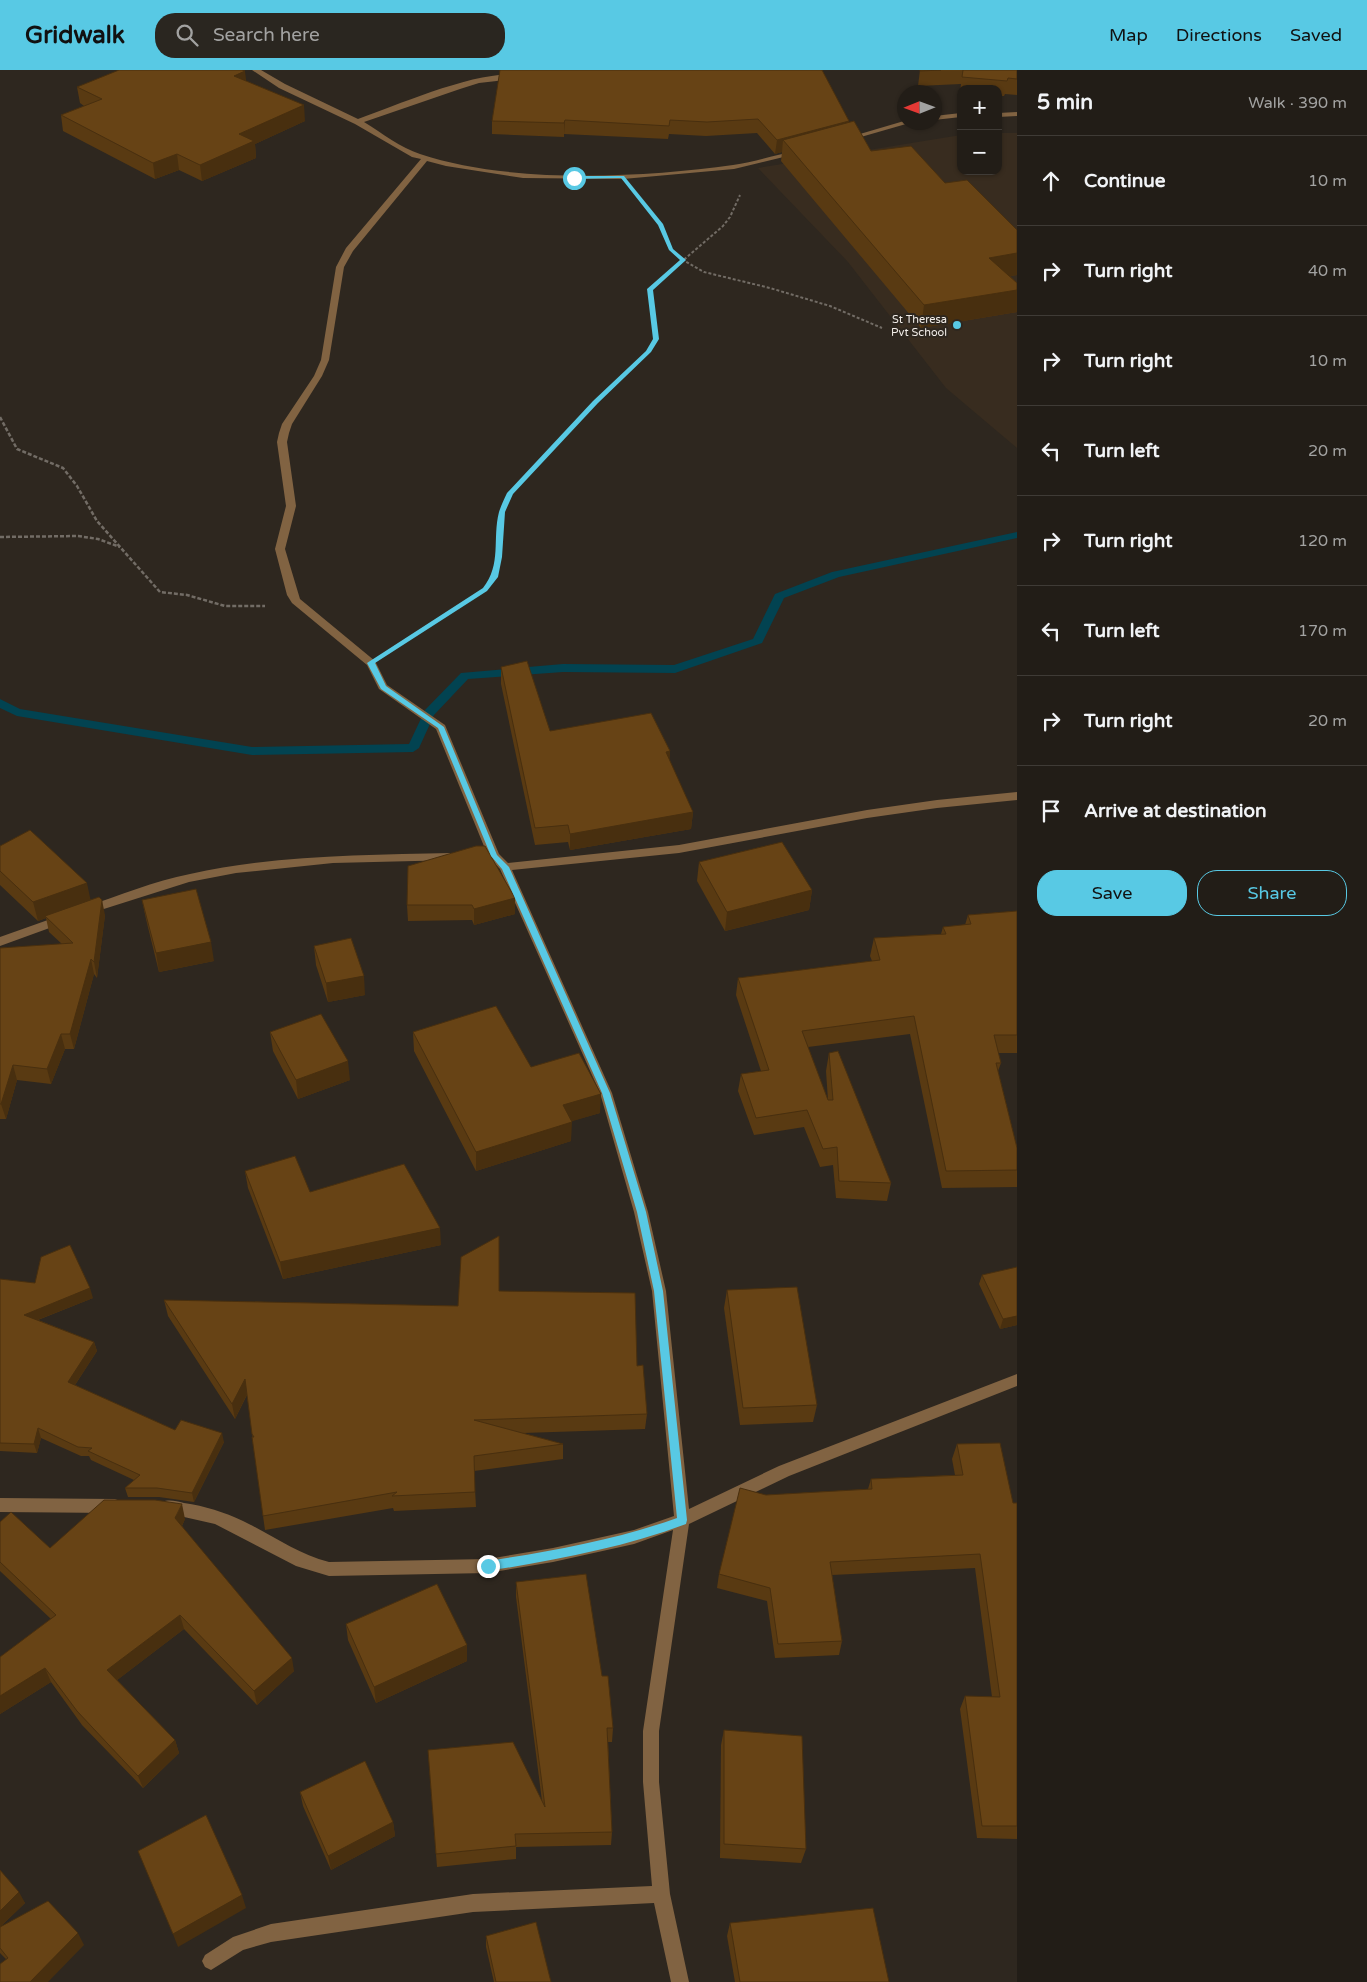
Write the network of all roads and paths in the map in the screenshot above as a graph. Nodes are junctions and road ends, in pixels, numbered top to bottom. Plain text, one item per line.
1 (256, 70) edge
2 (518, 76) edge
3 (1002, 114) edge
4 (1017, 114) edge
5 (957, 115) edge
6 (942, 117) edge
7 (358, 122) junction
8 (897, 125) edge
9 (835, 142) edge
10 (807, 150) edge
11 (424, 159) junction
12 (746, 165) junction
13 (623, 177) junction
14 (683, 260) junction
15 (882, 328) dead end
16 (0, 417) edge
17 (0, 537) edge
18 (120, 547) junction
19 (298, 602) junction
20 (371, 663) junction
21 (1017, 796) edge
22 (466, 857) edge
23 (506, 867) junction
24 (0, 942) edge
25 (1017, 1380) edge
26 (0, 1505) edge
27 (130, 1506) edge
28 (150, 1506) edge
29 (682, 1520) junction
30 (661, 1894) junction
31 (211, 1961) dead end
32 (680, 1982) edge

1 - 7 street
2 - 7 street
3 - 4 street
5 - 6 street
7 - 11 street
8 - 9 street
10 - 12 street
11 - 13 street
11 - 19 street
12 - 13 street
12 - 14 path
13 - 14 path
14 - 15 path
14 - 20 path
16 - 18 path
17 - 18 path
18 - 19 path
19 - 20 street
20 - 23 street
21 - 23 street
22 - 24 street
23 - 29 street
25 - 29 street
26 - 27 street
28 - 29 street
29 - 30 street
30 - 31 street
30 - 32 street

